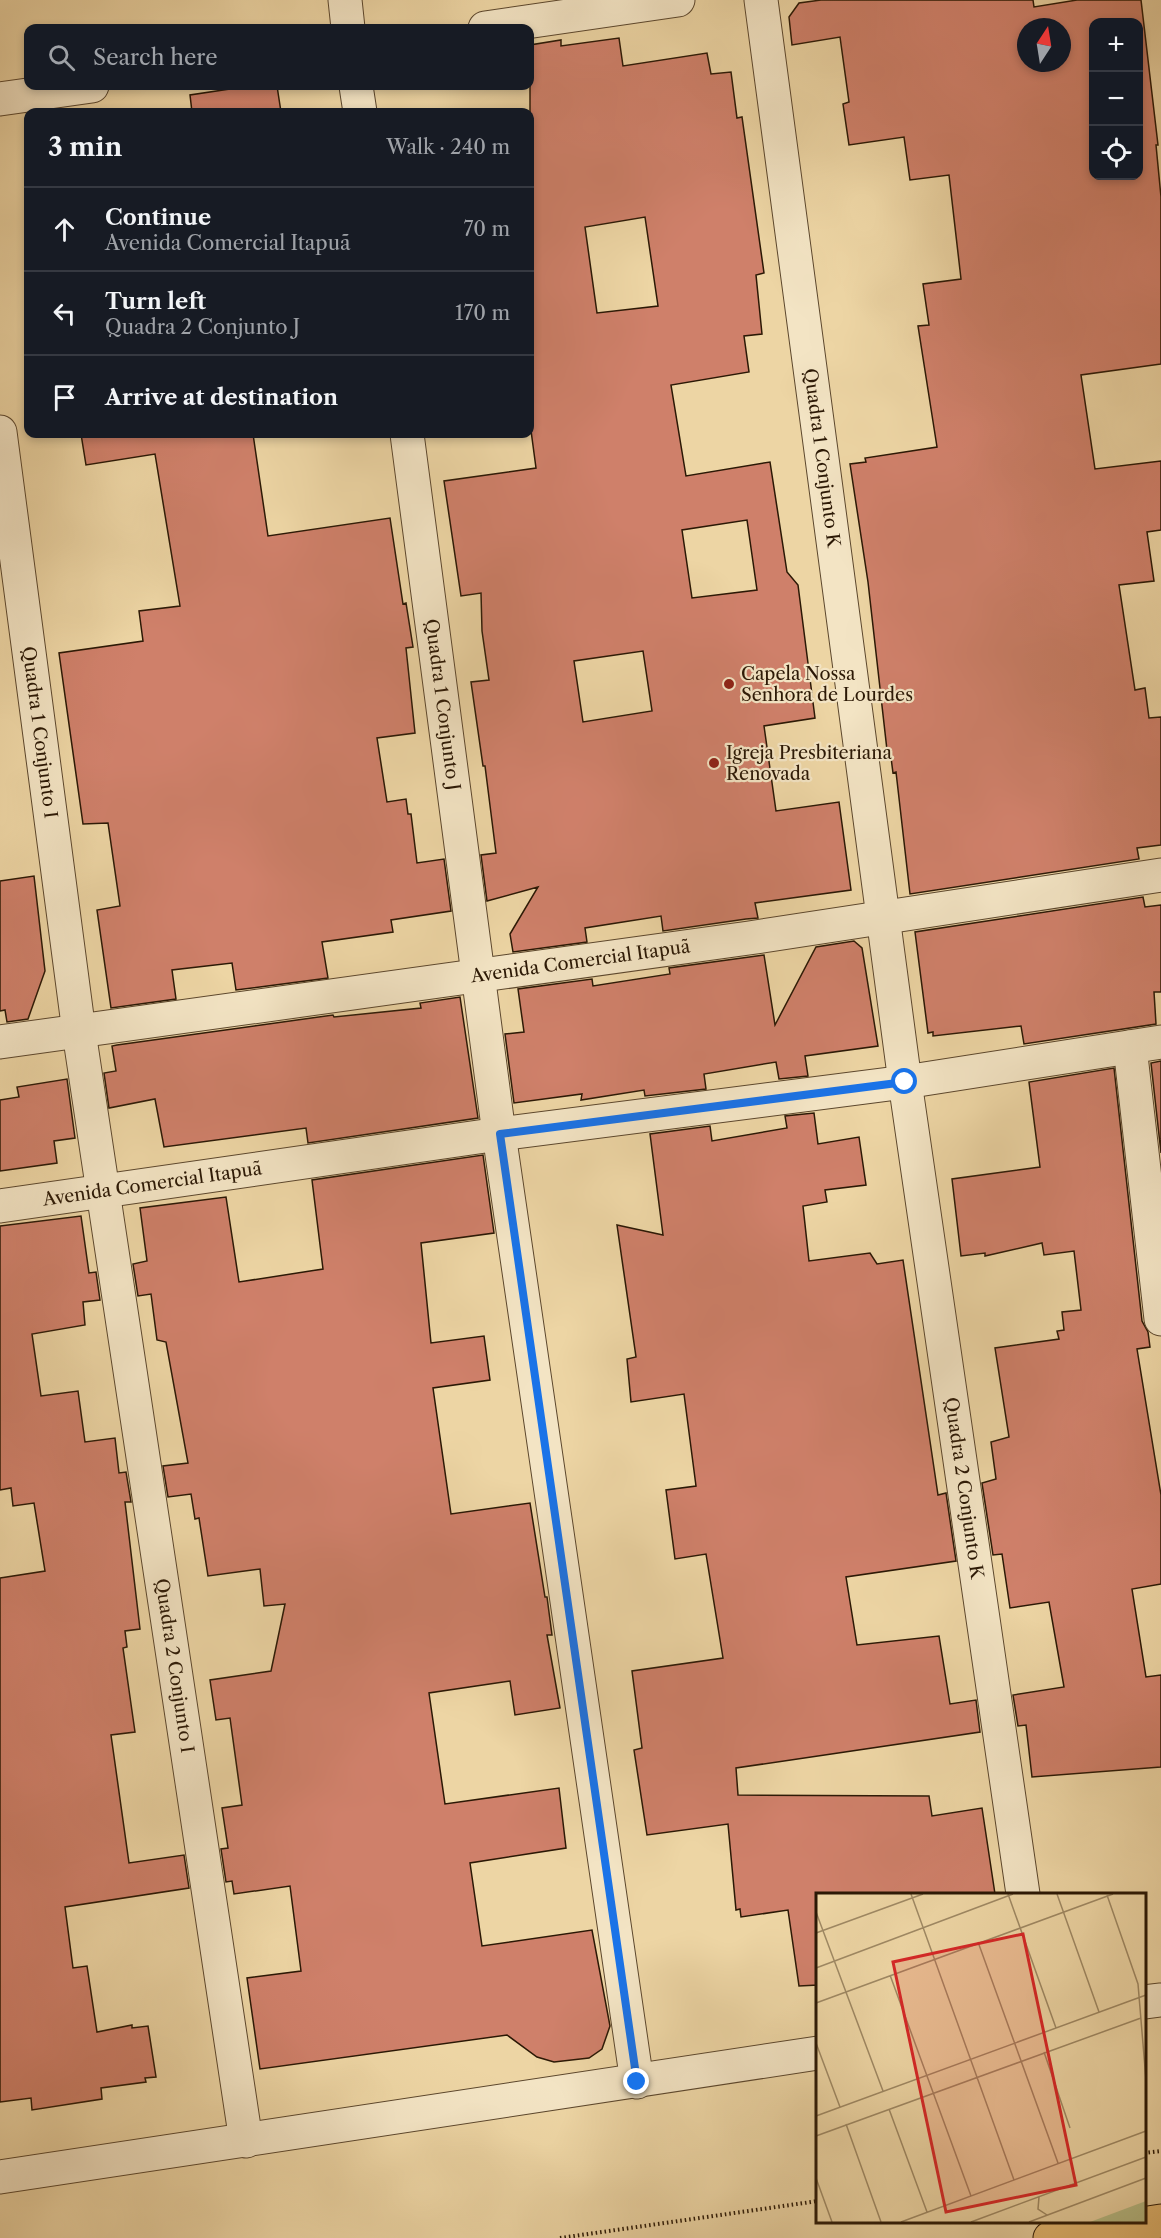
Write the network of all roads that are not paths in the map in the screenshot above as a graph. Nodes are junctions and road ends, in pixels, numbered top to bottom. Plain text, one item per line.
1 (345, 0) edge
2 (678, 0) edge
3 (761, 0) edge
4 (348, 24) edge
5 (513, 24) edge
6 (64, 90) edge
7 (357, 90) edge
8 (0, 99) edge
9 (359, 108) edge
10 (0, 432) edge
11 (408, 438) edge
12 (1161, 875) edge
13 (884, 917) junction
14 (479, 976) junction
15 (79, 1032) junction
16 (0, 1042) edge
17 (1145, 1044) edge
18 (905, 1082) junction
19 (500, 1134) junction
20 (103, 1191) junction
21 (0, 1206) edge
22 (1161, 1319) edge
23 (1023, 1893) edge
24 (1161, 2000) edge
25 (1146, 2002) edge
26 (816, 2053) edge
27 (637, 2082) junction
28 (246, 2141) junction
29 (0, 2177) edge
30 (1161, 2221) edge
31 (1050, 2238) edge

1 - 4 street
2 - 5 street
3 - 13 street, Quadra 1 Conjunto K
6 - 8 street
7 - 9 street
10 - 15 street, Quadra 1 Conjunto I
11 - 14 street, Quadra 1 Conjunto J
12 - 13 street, Avenida Comercial Itapuã
13 - 14 street, Avenida Comercial Itapuã
13 - 18 street, Quadra 1 Conjunto K
14 - 15 street, Avenida Comercial Itapuã
14 - 19 street, Quadra 1 Conjunto J
15 - 16 street, Avenida Comercial Itapuã
15 - 20 street, Quadra 1 Conjunto I
17 - 18 street, Avenida Comercial Itapuã
17 - 22 street
18 - 19 street, Avenida Comercial Itapuã
18 - 23 street, Quadra 2 Conjunto K
19 - 20 street, Avenida Comercial Itapuã
19 - 27 street, Quadra 1 Conjunto J
20 - 21 street, Avenida Comercial Itapuã
20 - 28 street, Quadra 2 Conjunto I
24 - 25 street
26 - 27 street
27 - 28 street
28 - 29 street
30 - 31 main road

